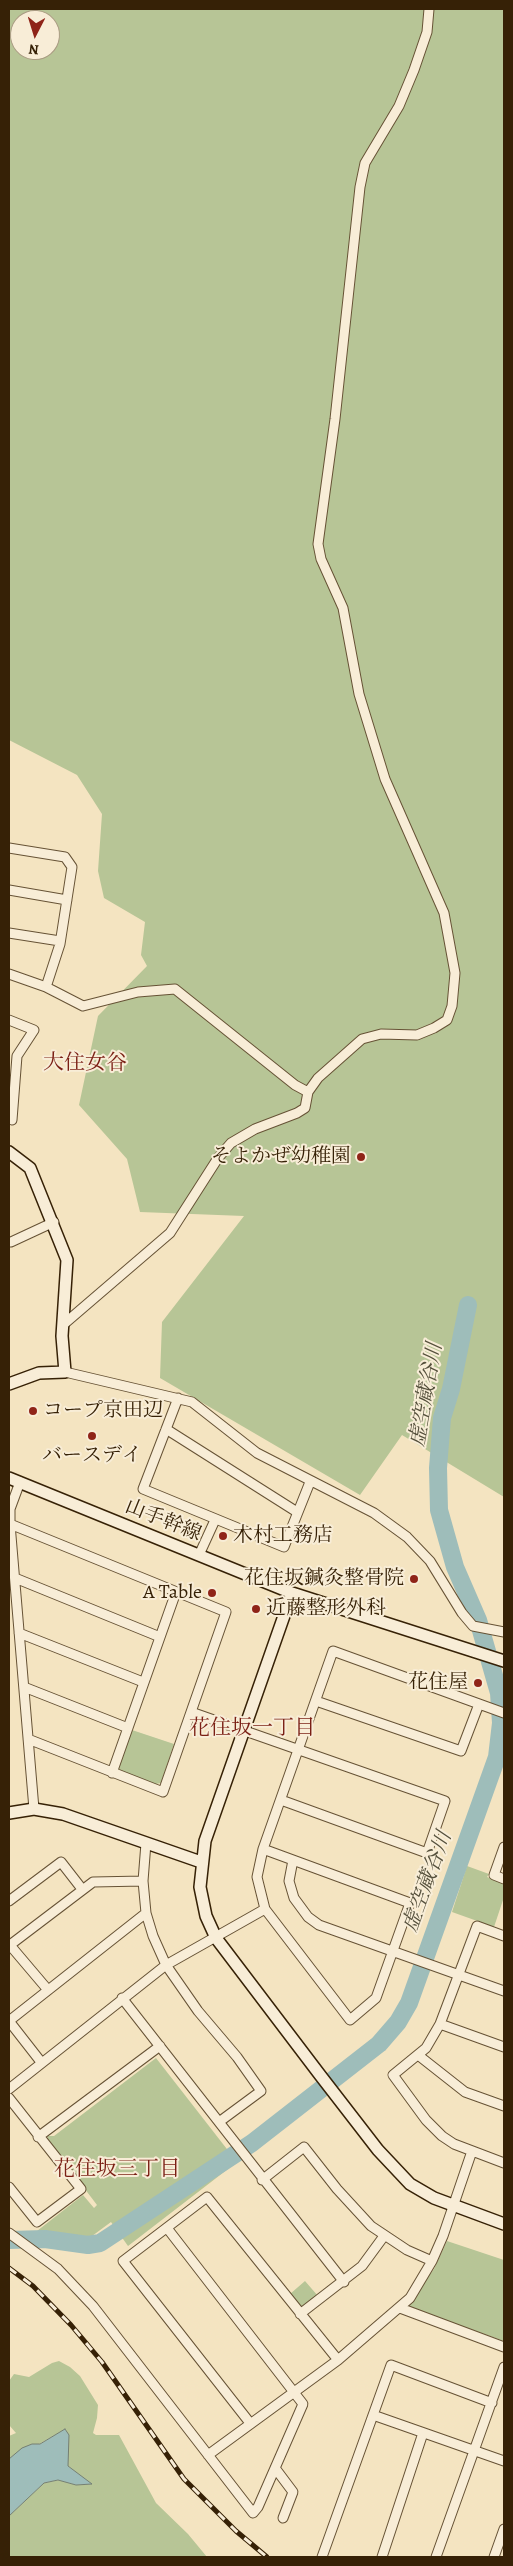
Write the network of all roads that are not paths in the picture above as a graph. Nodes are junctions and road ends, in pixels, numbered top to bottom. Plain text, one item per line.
1 (429, 9) edge
2 (9, 848) edge
3 (9, 890) edge
4 (67, 900) junction
5 (9, 933) edge
6 (60, 941) junction
7 (9, 974) edge
8 (46, 987) junction
9 (9, 1020) edge
10 (12, 1074) edge
11 (308, 1092) junction
12 (12, 1120) dead end
13 (9, 1152) edge
14 (54, 1222) junction
15 (11, 1242) dead end
16 (64, 1324) junction
17 (64, 1372) junction
18 (9, 1384) edge
19 (178, 1398) junction
20 (166, 1429) junction
21 (14, 1480) edge
22 (310, 1482) junction
23 (297, 1512) junction
24 (215, 1520) junction
25 (10, 1524) edge
26 (199, 1555) junction
27 (14, 1578) junction
28 (176, 1592) junction
29 (292, 1593) junction
30 (504, 1632) edge
31 (19, 1633) junction
32 (160, 1637) junction
33 (504, 1661) edge
34 (143, 1682) junction
35 (24, 1687) junction
36 (316, 1700) junction
37 (479, 1704) junction
38 (191, 1712) junction
39 (504, 1713) edge
40 (128, 1728) junction
41 (242, 1731) junction
42 (28, 1739) junction
43 (298, 1750) junction
44 (112, 1773) junction
45 (281, 1800) junction
46 (34, 1809) junction
47 (9, 1813) edge
48 (146, 1843) junction
49 (504, 1847) edge
50 (263, 1849) junction
51 (293, 1860) junction
52 (201, 1862) junction
53 (504, 1879) edge
54 (143, 1881) junction
55 (82, 1889) junction
56 (9, 1902) edge
57 (265, 1909) junction
58 (146, 1913) junction
59 (504, 1936) edge
60 (216, 1938) junction
61 (9, 1944) edge
62 (396, 1953) junction
63 (166, 1965) junction
64 (454, 1973) junction
65 (48, 1990) junction
66 (504, 1991) edge
67 (122, 1998) junction
68 (9, 2021) edge
69 (440, 2024) junction
70 (160, 2046) junction
71 (504, 2047) edge
72 (418, 2055) junction
73 (41, 2062) junction
74 (9, 2089) edge
75 (9, 2098) edge
76 (504, 2106) edge
77 (219, 2122) junction
78 (38, 2137) junction
79 (472, 2151) junction
80 (504, 2163) edge
81 (262, 2180) junction
82 (9, 2187) edge
83 (453, 2206) junction
84 (504, 2224) edge
85 (167, 2228) junction
86 (9, 2233) edge
87 (384, 2236) junction
88 (432, 2261) junction
89 (344, 2282) junction
90 (400, 2308) junction
91 (300, 2314) junction
92 (504, 2347) edge
93 (338, 2360) junction
94 (504, 2367) edge
95 (294, 2390) junction
96 (492, 2403) junction
97 (373, 2415) junction
98 (250, 2423) junction
99 (423, 2433) junction
100 (474, 2451) junction
101 (208, 2455) junction
102 (504, 2461) edge
103 (275, 2468) junction
104 (283, 2518) dead end
105 (504, 2529) edge
106 (322, 2557) edge
107 (382, 2557) edge
108 (436, 2557) edge
109 (494, 2557) edge

1 - 11 street
2 - 4 street
3 - 4 street
4 - 6 street
5 - 6 street
6 - 8 street
7 - 8 street
8 - 11 street
9 - 10 street
10 - 12 street
11 - 16 street
13 - 14 street
14 - 15 street
14 - 16 street
16 - 17 street
17 - 18 street
17 - 19 street
19 - 20 street
19 - 22 street
20 - 23 street
20 - 24 street
21 - 25 street
21 - 26 street, 山手幹線
22 - 23 street
22 - 30 street
23 - 24 street
24 - 26 street
25 - 27 street
25 - 28 street
26 - 29 street, 山手幹線
27 - 31 street
27 - 32 street
28 - 32 street
28 - 38 street
29 - 33 street, 山手幹線
29 - 41 street
31 - 34 street
31 - 35 street
32 - 34 street
34 - 40 street
35 - 40 street
35 - 42 street
36 - 37 street
36 - 37 street
36 - 43 street
37 - 39 street
38 - 41 street
38 - 44 street
40 - 44 street
41 - 43 street
41 - 52 street
42 - 44 street
42 - 46 street
43 - 45 street
43 - 45 street
45 - 50 street
46 - 47 street
46 - 48 street
48 - 52 street
48 - 54 street
49 - 53 street
50 - 51 street
50 - 57 street
51 - 62 street
51 - 62 street
52 - 60 street
54 - 55 street
54 - 58 street
55 - 56 street
55 - 61 street
57 - 60 street
57 - 62 street
58 - 63 street
58 - 65 street
59 - 64 street
60 - 63 street
60 - 83 street
61 - 65 street
62 - 64 street
63 - 67 street
63 - 77 street
64 - 66 street
64 - 69 street
65 - 68 street
67 - 70 street
67 - 73 street
68 - 73 street
69 - 71 street
69 - 72 street
70 - 77 street
70 - 78 street
72 - 76 street
72 - 79 street
73 - 74 street
75 - 78 street
77 - 81 street
78 - 82 street
79 - 80 street
79 - 83 street
81 - 87 street
81 - 89 street
83 - 84 street
83 - 88 street
85 - 91 street
85 - 95 street
85 - 98 street
86 - 101 street
87 - 88 street
87 - 89 street
88 - 90 street
89 - 91 street
90 - 92 street
90 - 93 street
91 - 93 street
93 - 95 street
94 - 96 street
95 - 98 street
95 - 103 street
96 - 97 street
96 - 100 street
97 - 99 street
97 - 106 street
98 - 101 street
99 - 100 street
99 - 107 street
100 - 102 street
100 - 108 street
101 - 103 street
103 - 104 street
105 - 109 street

